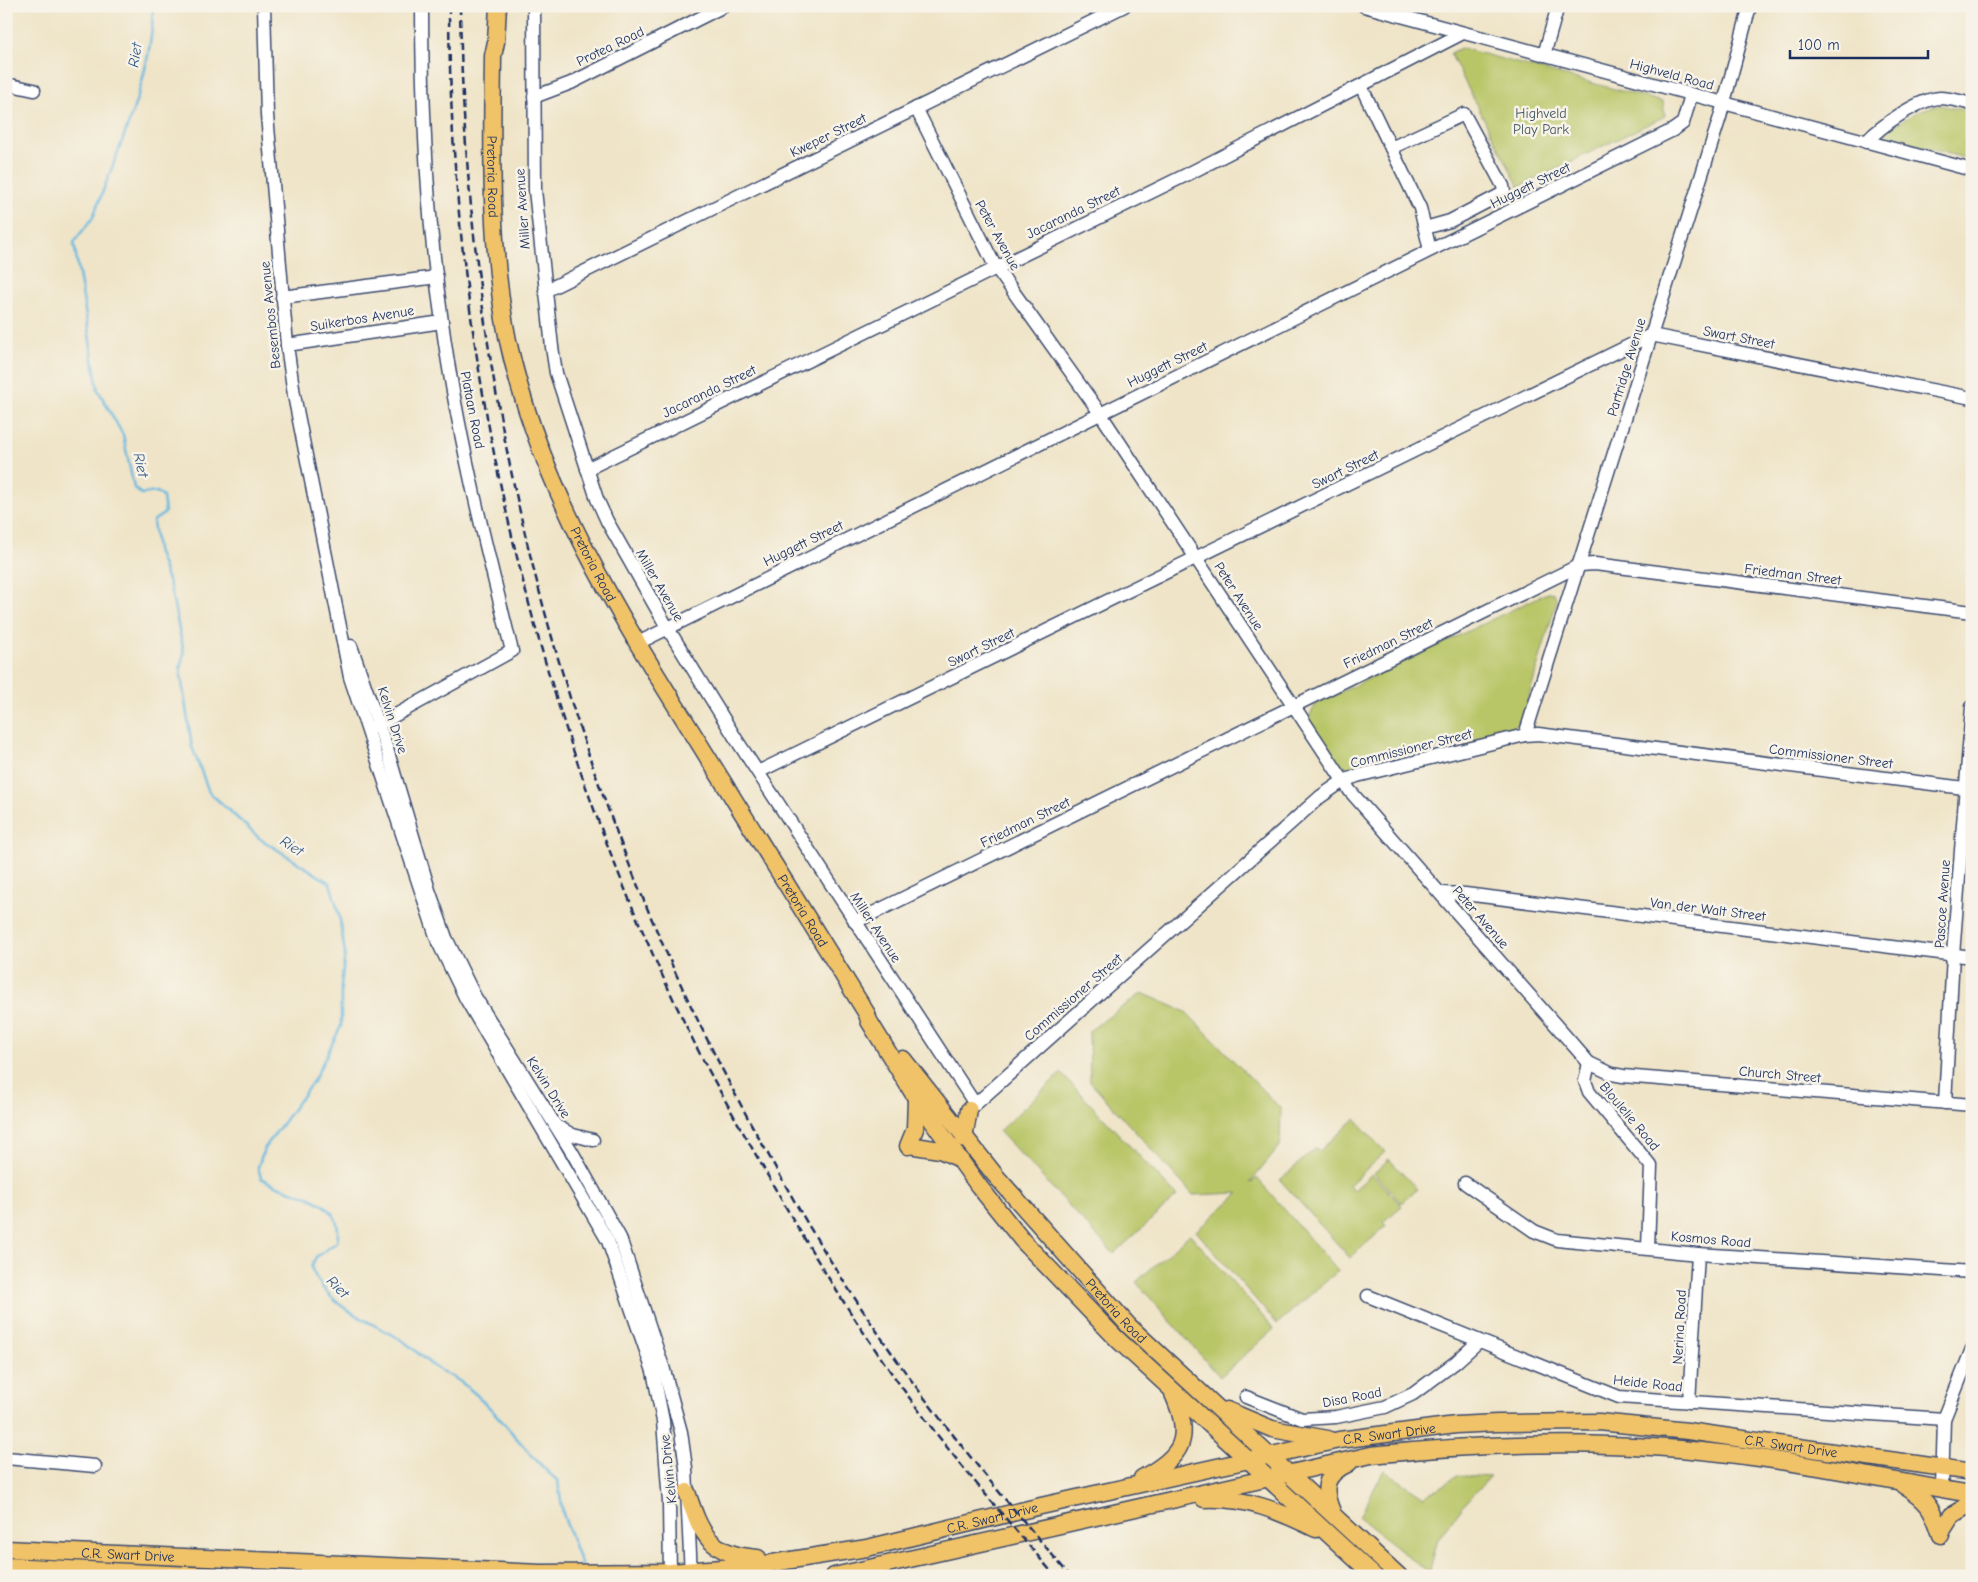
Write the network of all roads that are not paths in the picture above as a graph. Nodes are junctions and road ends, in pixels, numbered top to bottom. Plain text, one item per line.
1 (264, 6) edge
2 (422, 6) edge
3 (489, 6) edge
4 (498, 6) edge
5 (534, 6) edge
6 (724, 6) edge
7 (1124, 6) edge
8 (1364, 6) edge
9 (1558, 6) edge
10 (1750, 6) edge
11 (1463, 33) junction
12 (1544, 55) junction
13 (493, 56) junction
14 (6, 84) edge
15 (1361, 86) junction
16 (34, 90) dead end
17 (1691, 95) junction
18 (534, 97) junction
19 (1724, 104) junction
20 (1972, 104) edge
21 (916, 108) junction
22 (1866, 142) junction
23 (1391, 148) junction
24 (1972, 170) edge
25 (1425, 228) junction
26 (1430, 250) junction
27 (995, 266) junction
28 (436, 277) junction
29 (545, 291) junction
30 (282, 297) junction
31 (442, 322) junction
32 (1651, 335) junction
33 (287, 345) junction
34 (1972, 398) edge
35 (1100, 413) junction
36 (587, 469) junction
37 (1197, 559) junction
38 (1580, 565) junction
39 (1972, 612) edge
40 (341, 620) joint
41 (666, 627) junction
42 (636, 644) junction
43 (1293, 706) junction
44 (1972, 707) edge
45 (373, 728) junction
46 (1525, 735) junction
47 (758, 772) junction
48 (1343, 780) junction
49 (1969, 788) edge
50 (1440, 893) junction
51 (855, 922) junction
52 (1953, 955) junction
53 (1972, 957) edge
54 (867, 1014) junction
55 (1589, 1063) junction
56 (916, 1098) junction
57 (1945, 1103) junction
58 (1972, 1105) edge
59 (972, 1107) junction
60 (556, 1125) junction
61 (947, 1128) junction
62 (964, 1139) junction
63 (593, 1140) dead end
64 (958, 1158) junction
65 (1465, 1182) dead end
66 (1648, 1248) junction
67 (1698, 1254) junction
68 (1972, 1272) edge
69 (1368, 1296) dead end
70 (1478, 1342) junction
71 (1972, 1349) edge
72 (1170, 1388) junction
73 (1246, 1397) dead end
74 (1689, 1402) junction
75 (1216, 1405) junction
76 (1944, 1419) junction
77 (1339, 1440) junction
78 (1371, 1454) junction
79 (1267, 1455) junction
80 (6, 1458) edge
81 (1247, 1460) junction
82 (95, 1466) dead end
83 (1942, 1467) junction
84 (1972, 1472) edge
85 (1288, 1473) junction
86 (1267, 1477) junction
87 (1897, 1482) junction
88 (1127, 1486) junction
89 (1942, 1489) junction
90 (687, 1492) junction
91 (1972, 1494) edge
92 (1166, 1501) junction
93 (1972, 1504) edge
94 (1334, 1516) junction
95 (1334, 1537) junction
96 (6, 1549) edge
97 (804, 1560) junction
98 (6, 1566) edge
99 (24, 1571) edge
100 (690, 1573) edge
101 (670, 1574) edge
102 (212, 1576) edge
103 (834, 1576) edge
104 (1374, 1576) edge
105 (1399, 1576) edge

1 - 30 street, Besembos Avenue
2 - 28 street, Plataan Road
3 - 13 main road, Pretoria Road
4 - 13 main road, Pretoria Road
5 - 18 street, Miller Avenue
6 - 18 street, Protea Road
7 - 21 street, Kweper Street
8 - 11 street, Highveld Road
9 - 12 street
10 - 19 street, Partridge Avenue
11 - 12 street, Highveld Road
11 - 15 street, Jacaranda Street
12 - 17 street, Highveld Road
13 - 42 main road, Pretoria Road
14 - 16 street
15 - 23 street
15 - 27 street, Jacaranda Street
17 - 19 street, Highveld Road
17 - 26 street, Huggett Street
18 - 29 street, Miller Avenue
19 - 22 street, Highveld Road
19 - 32 street, Partridge Avenue
20 - 22 street
21 - 27 street, Peter Avenue
21 - 29 street, Kweper Street
22 - 24 street, Highveld Road
23 - 25 street
23 - 25 street
25 - 26 street
26 - 35 street, Huggett Street
27 - 35 street, Peter Avenue
27 - 36 street, Jacaranda Street
28 - 30 street
28 - 31 street, Plataan Road
29 - 36 street, Miller Avenue
30 - 33 street, Besembos Avenue
31 - 33 street, Suikerbos Avenue
31 - 45 street, Plataan Road
32 - 34 street, Swart Street
32 - 37 street, Swart Street
32 - 38 street, Partridge Avenue
33 - 40 street, Besembos Avenue
35 - 37 street, Peter Avenue
35 - 41 street, Huggett Street
36 - 41 street, Miller Avenue
37 - 43 street, Peter Avenue
37 - 47 street, Swart Street
38 - 39 street, Friedman Street
38 - 43 street, Friedman Street
38 - 46 street, Partridge Avenue
40 - 45 street, Kelvin Drive
41 - 42 street, Huggett Street
41 - 47 street, Miller Avenue
42 - 54 main road, Pretoria Road
43 - 48 street, Peter Avenue
43 - 51 street, Friedman Street
44 - 49 street, Pascoe Avenue
45 - 60 street, Kelvin Drive
45 - 101 street, Kelvin Drive
46 - 48 street, Commissioner Street
46 - 49 street, Commissioner Street
47 - 51 street, Miller Avenue
48 - 50 street, Peter Avenue
48 - 59 street, Commissioner Street
49 - 52 street, Pascoe Avenue
50 - 52 street, Van der Walt Street
50 - 55 street, Peter Avenue
51 - 59 street, Miller Avenue
52 - 53 street, Van der Walt Street
52 - 57 street, Pascoe Avenue
54 - 56 main road, Pretoria Road
54 - 61 main road, Pretoria Road
55 - 57 street, Church Street
55 - 66 street, Bloulelie Road
56 - 61 main road, Pretoria Road
56 - 64 main road
57 - 58 street, Church Street
59 - 61 street, Commissioner Street
59 - 62 main road
60 - 63 street
60 - 90 street, Kelvin Drive
61 - 62 main road, Pretoria Road
61 - 64 main road, Pretoria Road
62 - 75 main road, Pretoria Road
64 - 72 main road, Pretoria Road
65 - 66 street, Kosmos Road
66 - 67 street, Kosmos Road
67 - 68 street, Kosmos Road
67 - 74 street, Nerina Road
69 - 70 street, Heide Road
70 - 73 street, Disa Road
70 - 74 street, Heide Road
71 - 76 street
72 - 81 main road, Pretoria Road
72 - 88 main road
74 - 76 street, Heide Road
75 - 77 main road
75 - 79 main road, Pretoria Road
76 - 83 street
77 - 79 main road, C.R. Swart Drive
77 - 83 main road, C.R. Swart Drive
78 - 85 main road, C.R. Swart Drive
78 - 87 main road, C.R. Swart Drive
78 - 94 main road
79 - 81 main road, C.R. Swart Drive
79 - 85 main road, Pretoria Road
80 - 82 street
81 - 86 main road, Pretoria Road
81 - 88 main road, C.R. Swart Drive
83 - 84 main road, C.R. Swart Drive
83 - 89 street
85 - 86 main road, C.R. Swart Drive
85 - 94 main road, Pretoria Road
86 - 92 main road, C.R. Swart Drive
86 - 95 main road, Pretoria Road
87 - 89 main road, C.R. Swart Drive
87 - 93 main road
88 - 97 main road, C.R. Swart Drive
89 - 91 main road, C.R. Swart Drive
90 - 97 main road
90 - 100 street, Kelvin Drive
92 - 95 main road
92 - 103 main road, C.R. Swart Drive
94 - 105 main road, Pretoria Road
95 - 104 main road, Pretoria Road
96 - 101 main road, C.R. Swart Drive
97 - 100 main road, C.R. Swart Drive
98 - 99 main road, C.R. Swart Drive
99 - 102 main road, C.R. Swart Drive
100 - 101 main road, C.R. Swart Drive

